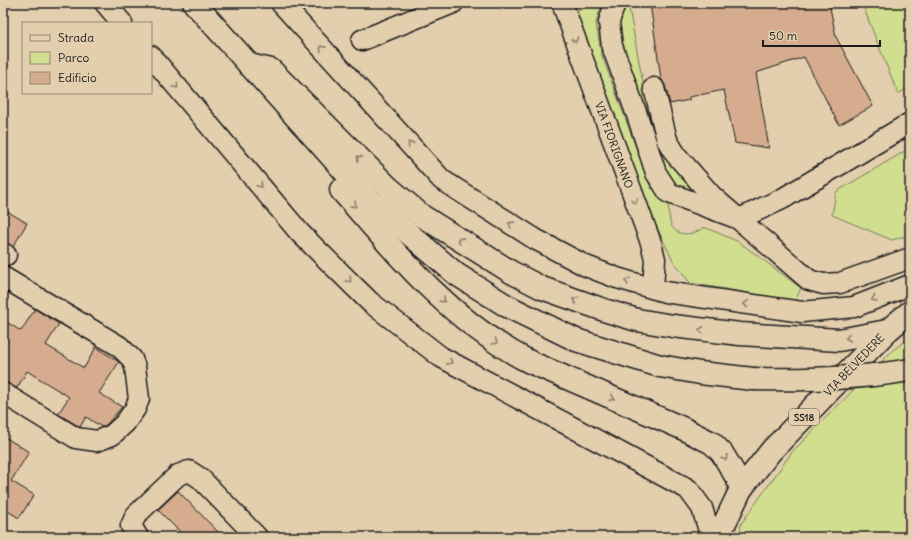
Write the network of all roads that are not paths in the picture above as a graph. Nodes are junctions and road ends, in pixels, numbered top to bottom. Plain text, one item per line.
1 (105, 3) edge
2 (194, 3) edge
3 (281, 3) edge
4 (453, 3) edge
5 (562, 3) edge
6 (614, 3) edge
7 (121, 22) edge
8 (362, 40) dead end
9 (152, 57) edge
10 (249, 65) junction
11 (654, 88) dead end
12 (910, 123) edge
13 (739, 219) junction
14 (910, 258) edge
15 (3, 276) edge
16 (910, 285) edge
17 (659, 290) junction
18 (910, 312) edge
19 (886, 331) junction
20 (910, 370) edge
21 (3, 392) edge
22 (741, 489) junction
23 (138, 537) edge
24 (257, 537) edge
25 (711, 537) edge
26 (718, 537) edge

1 - 7 street
2 - 10 main road
17 -> 3 street
4 - 8 street
5 -> 17 street, VIA FIORIGNANO
6 - 13 street
9 -> 25 street
19 -> 10 main road
10 - 20 main road, bridge
10 -> 22 main road
11 - 13 street
12 - 13 street
13 - 14 street
15 - 21 street
16 -> 17 street
18 - 19 main road, VIA BELVEDERE / SS18
19 - 22 main road, VIA BELVEDERE / SS18
22 - 26 main road, VIA BELVEDERE / SS18
23 - 24 street

